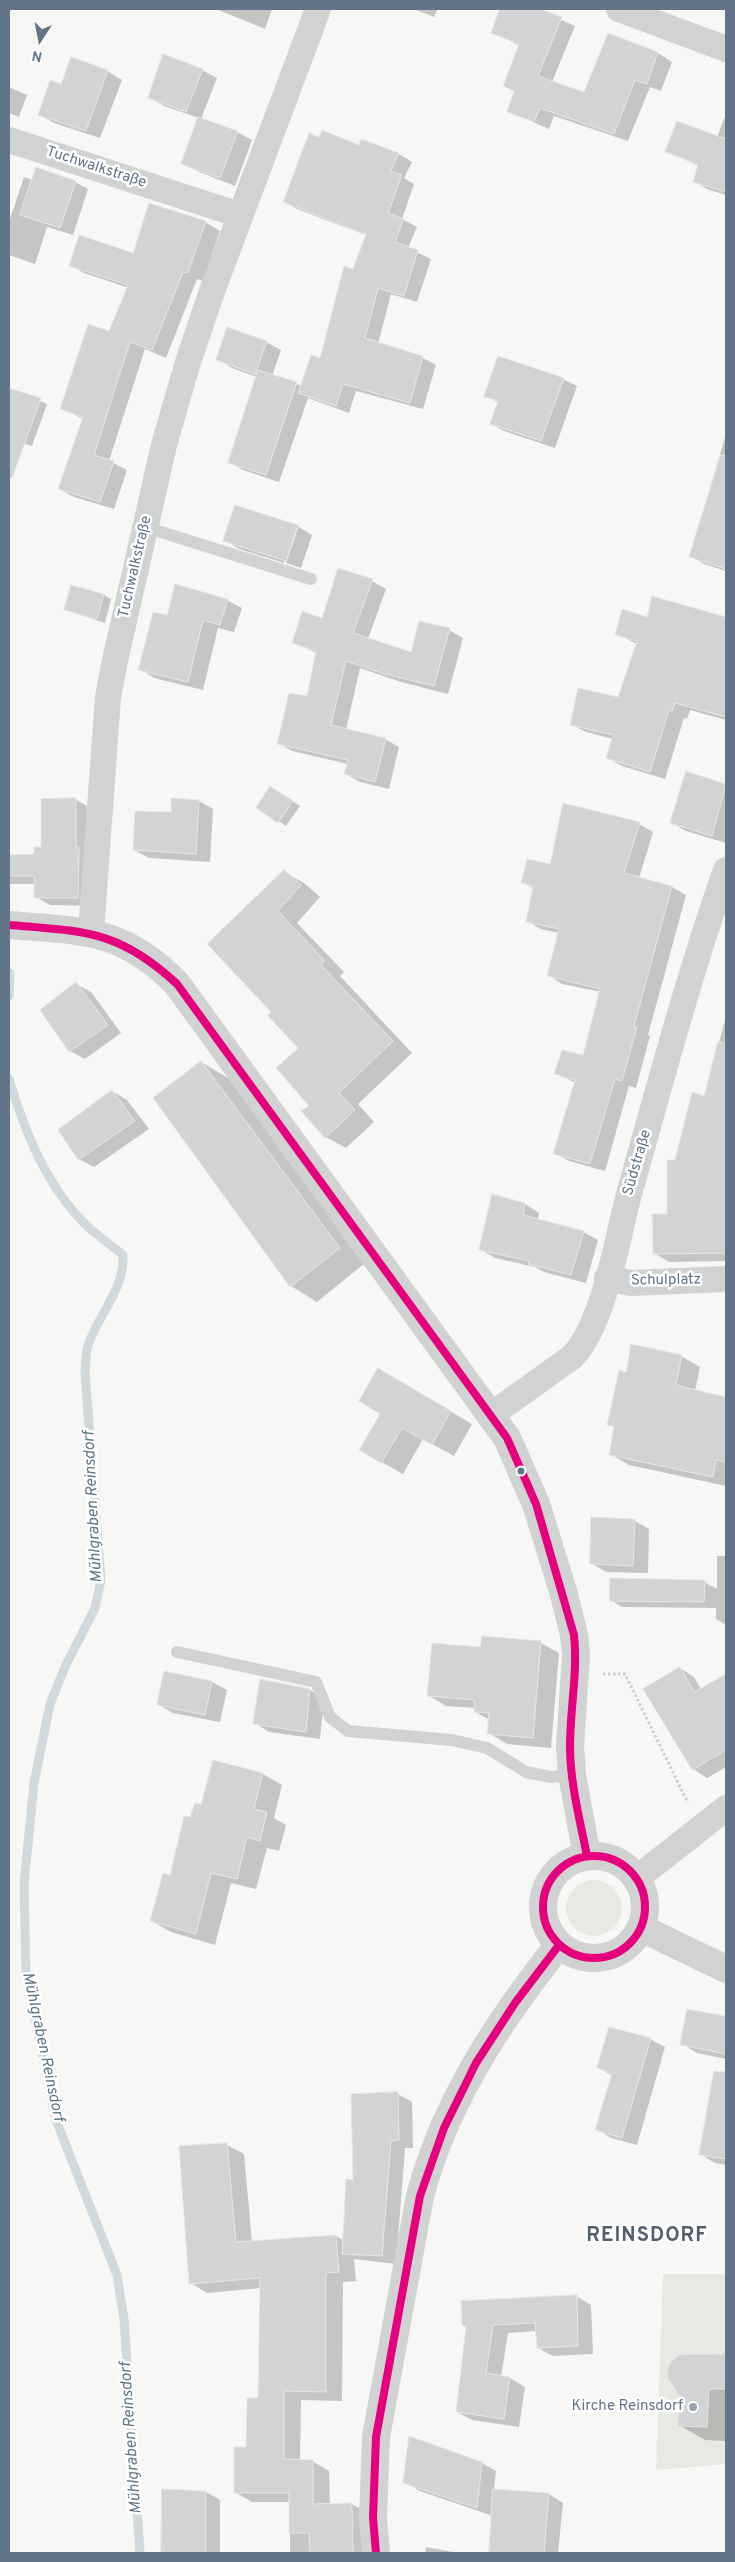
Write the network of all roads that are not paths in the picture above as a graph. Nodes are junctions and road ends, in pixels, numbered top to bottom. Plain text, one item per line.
1 (318, 9) edge
2 (619, 9) edge
3 (726, 49) edge
4 (9, 140) edge
5 (240, 215) junction
6 (145, 527) junction
7 (312, 579) dead end
8 (726, 870) edge
9 (9, 925) edge
10 (91, 932) junction
11 (607, 1278) junction
12 (726, 1279) edge
13 (491, 1415) junction
14 (177, 1652) dead end
15 (572, 1775) junction
16 (726, 1808) edge
17 (586, 1856) junction
18 (637, 1878) junction
19 (641, 1928) junction
20 (559, 1945) junction
21 (726, 1969) edge
22 (376, 2553) edge

1 - 5 street, Tuchwalkstraße
2 - 3 street
4 - 5 street, Tuchwalkstraße
5 - 6 street, Tuchwalkstraße
6 - 7 lane
6 - 10 street, Tuchwalkstraße
8 - 11 street, Südstraße
9 - 10 street
10 - 13 street
11 - 12 street, Schulplatz
11 - 13 street, Südstraße
13 - 15 street
14 - 15 lane
15 - 17 street
16 - 18 street
17 - 18 street
17 - 20 street
18 - 19 street
19 - 20 street
19 - 21 street
20 - 22 street

